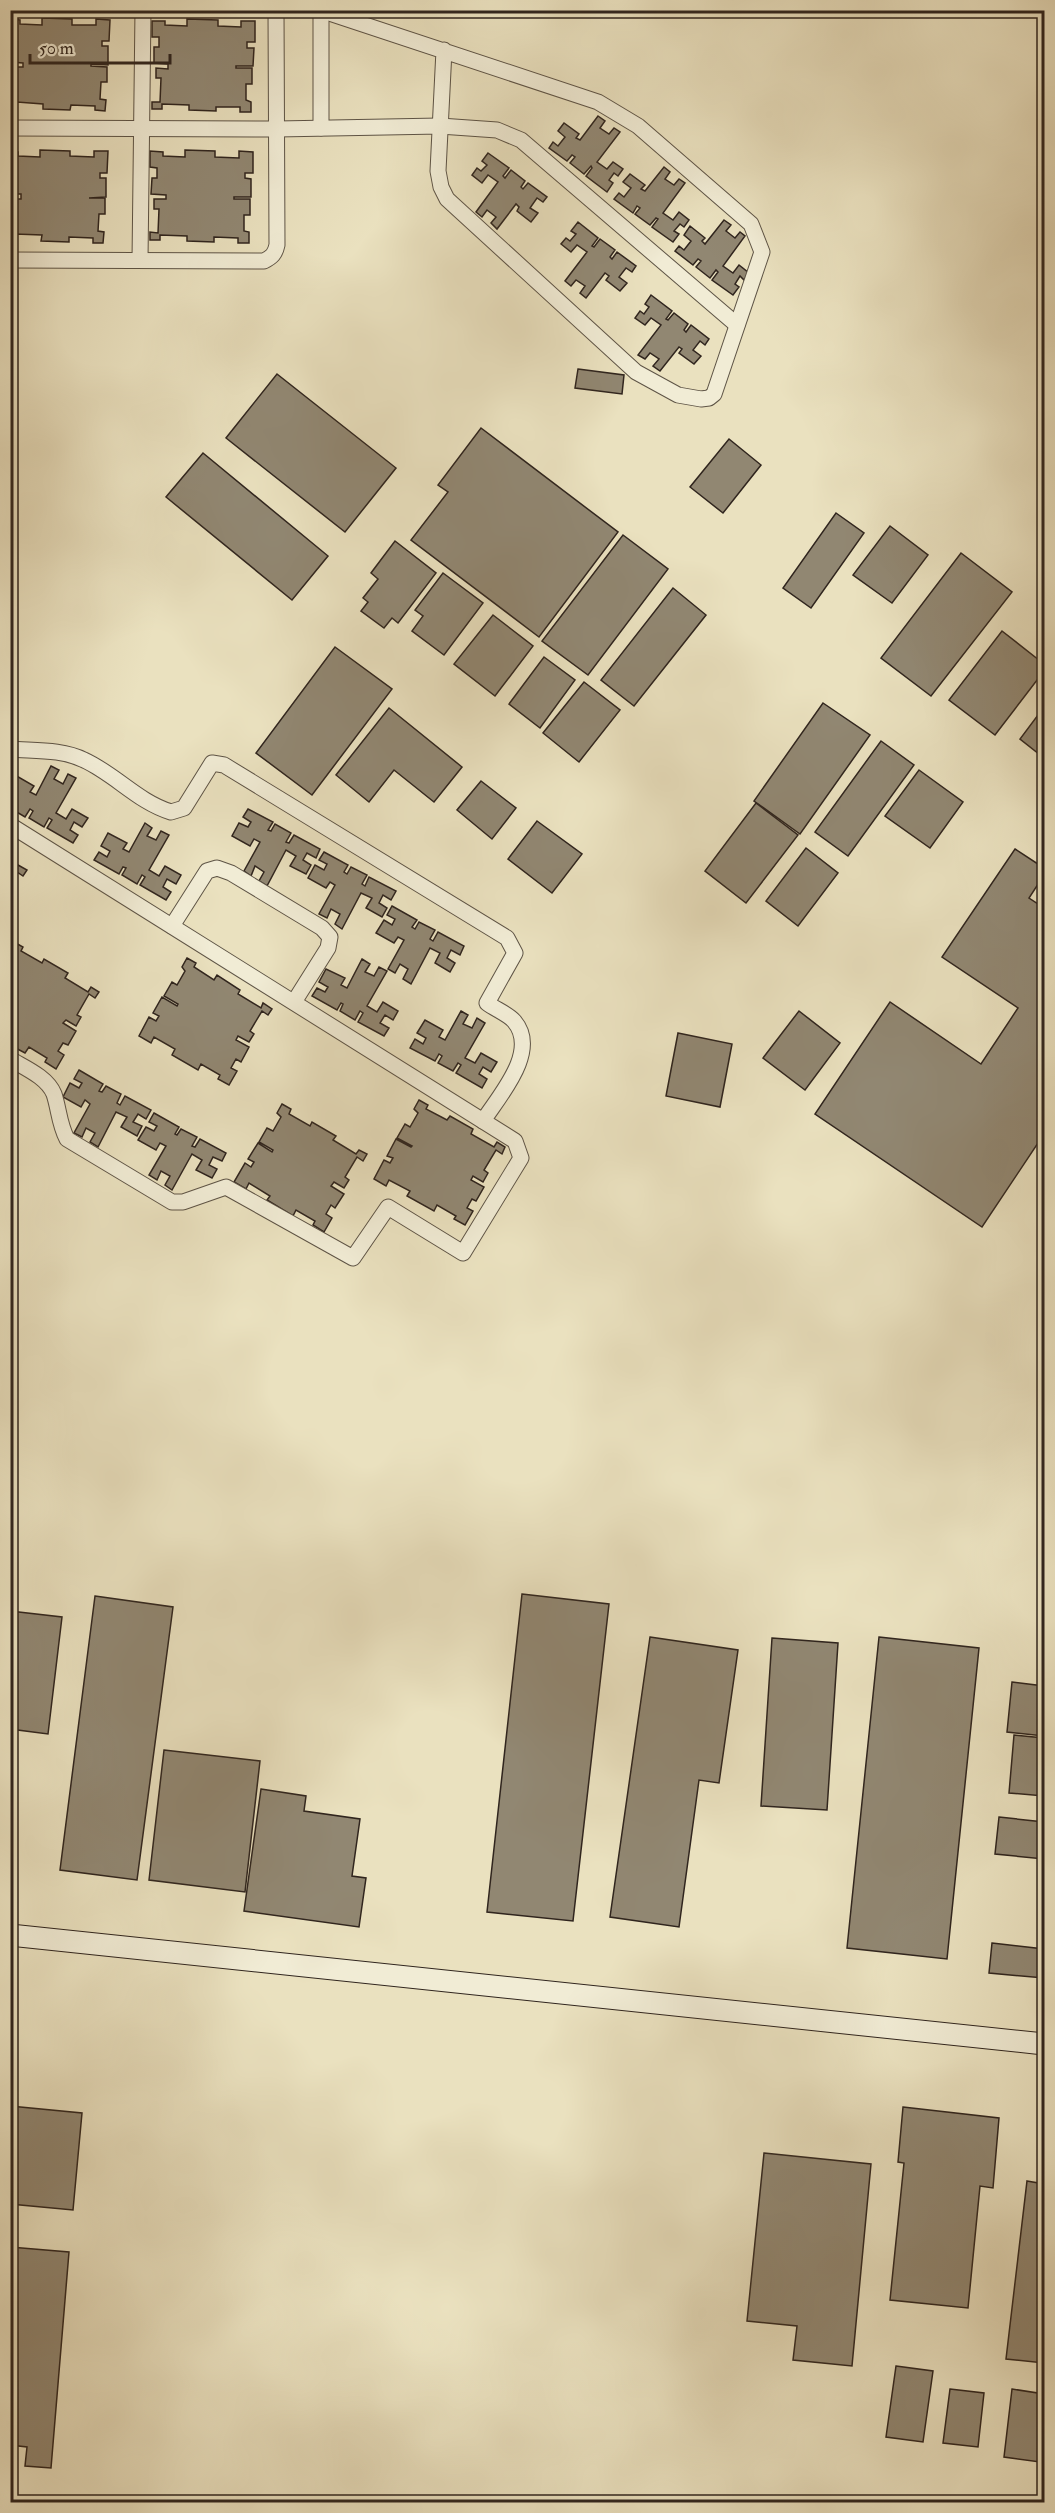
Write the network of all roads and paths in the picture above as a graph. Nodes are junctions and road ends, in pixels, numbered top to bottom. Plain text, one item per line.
1 (143, 10) edge
2 (276, 10) edge
3 (320, 11) edge
4 (444, 50) junction
5 (440, 126) junction
6 (10, 128) edge
7 (321, 128) junction
8 (143, 129) junction
9 (276, 129) junction
10 (10, 260) edge
11 (140, 260) junction
12 (737, 325) junction
13 (10, 749) edge
14 (10, 825) edge
15 (172, 926) junction
16 (294, 1002) junction
17 (10, 1059) edge
18 (483, 1121) junction
19 (10, 1935) edge
20 (1044, 2043) edge

1 - 8 street
2 - 9 street
3 - 4 street
3 - 7 street
4 - 5 street
4 - 12 street
5 - 7 street
5 - 12 street
5 - 12 street
6 - 8 street
7 - 9 street
8 - 9 street
8 - 11 street
9 - 11 street
10 - 11 street
13 - 18 street
14 - 15 street
15 - 16 street
15 - 16 street
16 - 18 street
17 - 18 street
19 - 20 street

